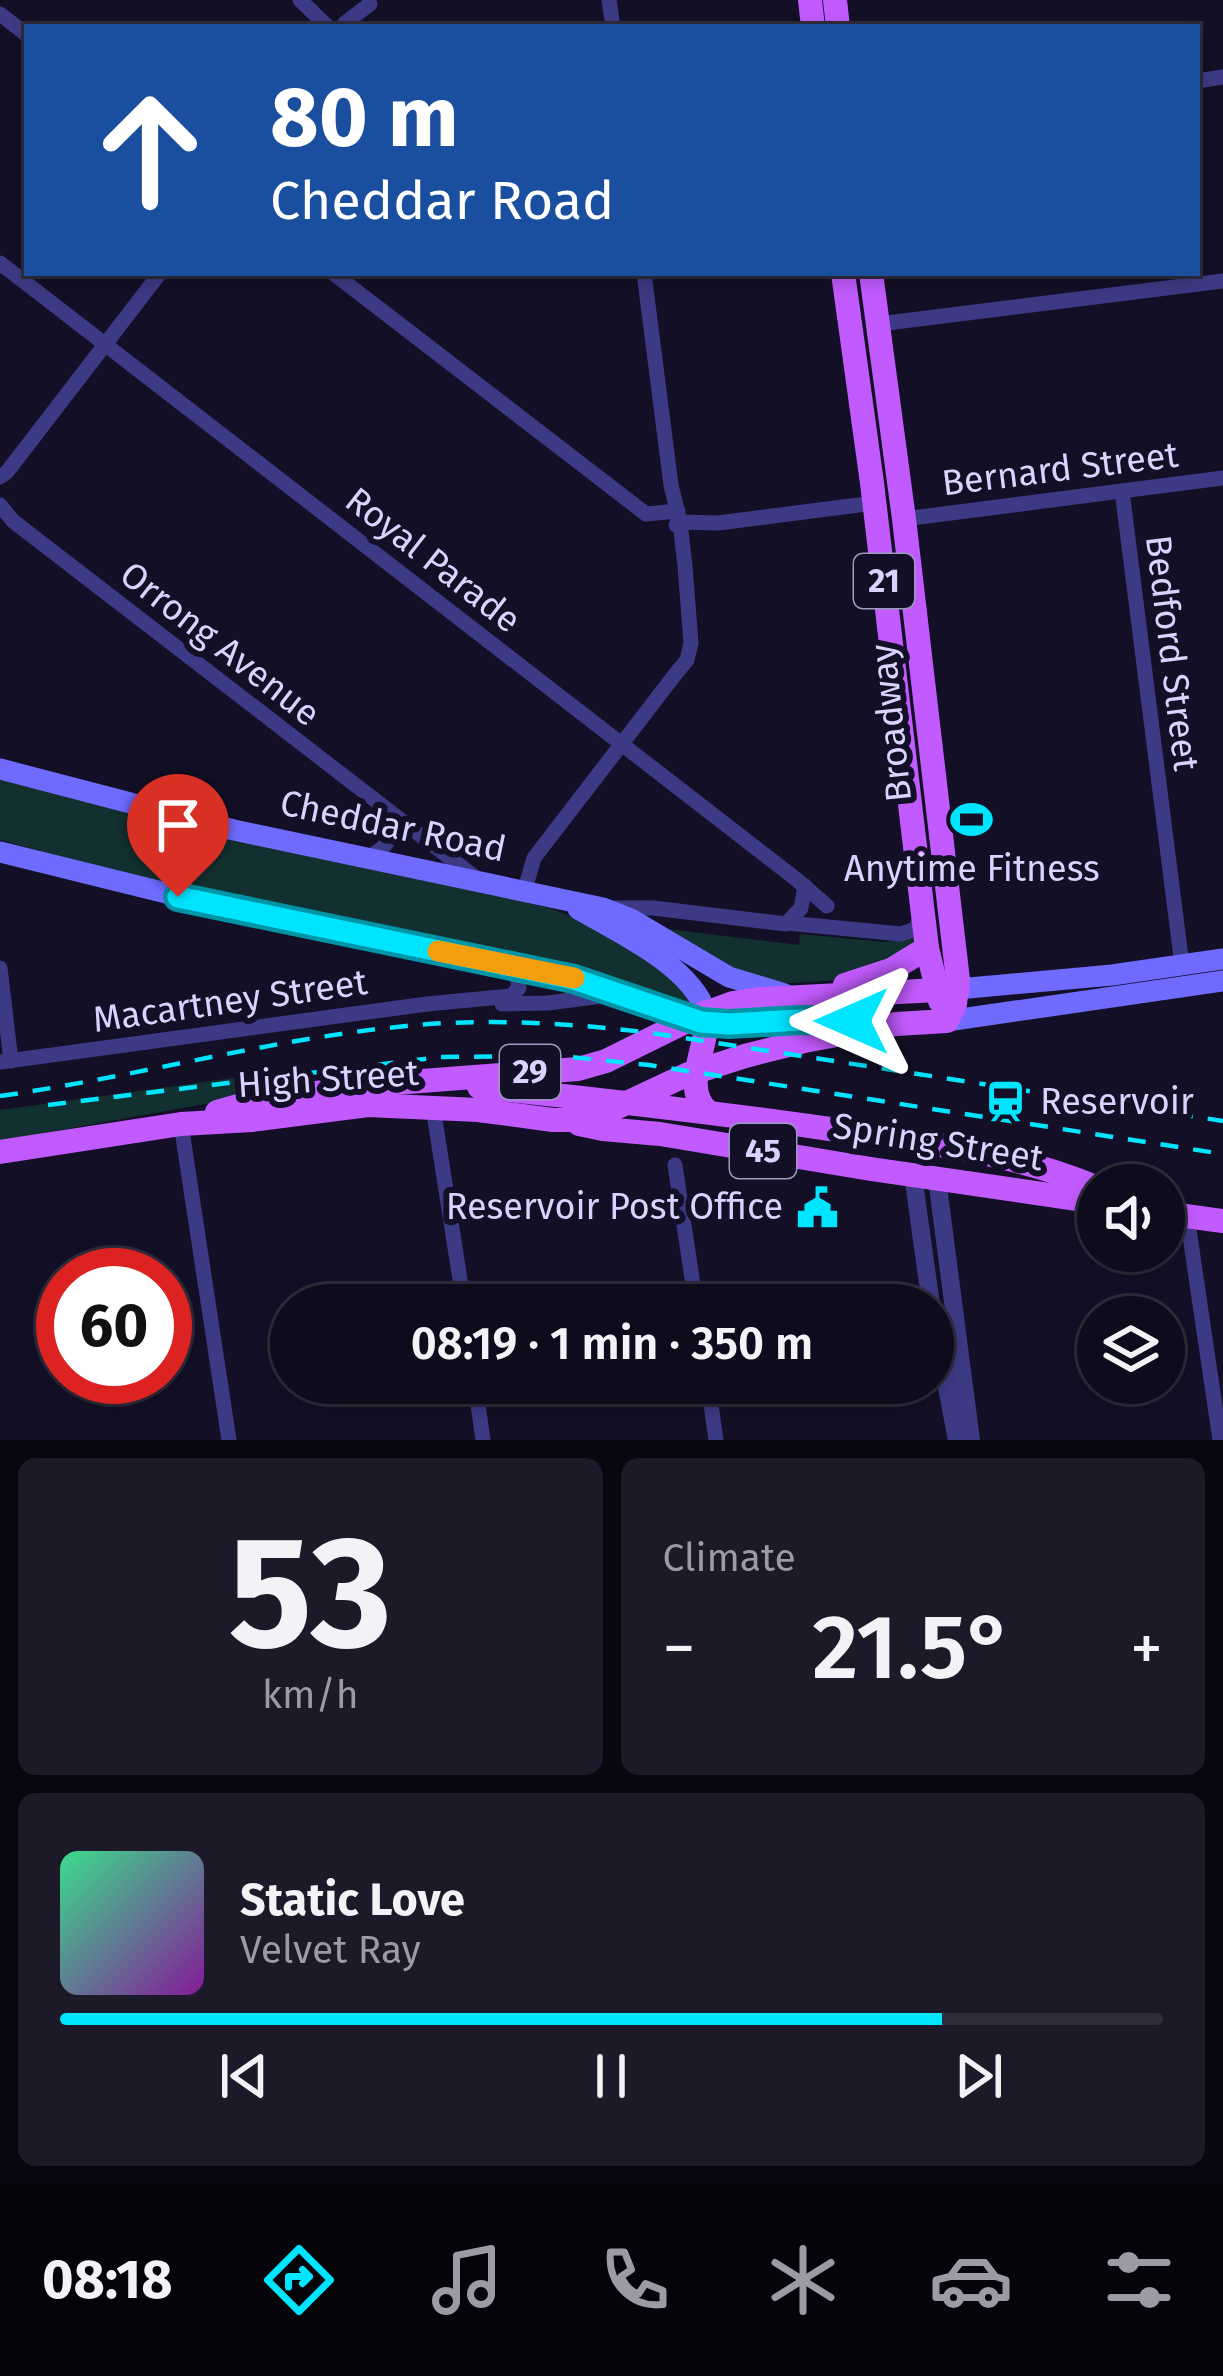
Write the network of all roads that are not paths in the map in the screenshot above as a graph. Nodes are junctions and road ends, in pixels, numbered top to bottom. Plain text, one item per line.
1 (300, 0) edge
2 (372, 2) edge
3 (0, 14) edge
4 (340, 24) edge
5 (346, 24) edge
6 (24, 33) edge
7 (0, 263) edge
8 (158, 276) edge
9 (337, 276) edge
10 (644, 276) edge
11 (843, 276) edge
12 (871, 276) edge
13 (1223, 281) edge
14 (879, 325) junction
15 (104, 344) junction
16 (3, 475) edge
17 (1223, 478) edge
18 (0, 491) edge
19 (1121, 491) junction
20 (0, 505) edge
21 (903, 509) junction
22 (875, 513) junction
23 (7, 518) edge
24 (676, 521) junction
25 (621, 744) junction
26 (0, 769) edge
27 (391, 814) junction
28 (926, 823) junction
29 (0, 851) edge
30 (367, 859) junction
31 (479, 880) junction
32 (805, 886) junction
33 (525, 890) junction
34 (562, 900) junction
35 (827, 906) dead end
36 (602, 908) junction
37 (923, 913) junction
38 (788, 923) junction
39 (927, 947) junction
40 (1223, 959) edge
41 (1182, 965) junction
42 (516, 967) junction
43 (0, 968) edge
44 (1223, 981) edge
45 (947, 989) junction
46 (805, 996) junction
47 (629, 998) junction
48 (469, 1001) junction
49 (701, 1018) junction
50 (946, 1021) junction
51 (896, 1024) junction
52 (635, 1047) junction
53 (6, 1061) edge
54 (697, 1072) junction
55 (423, 1081) junction
56 (620, 1104) junction
57 (433, 1107) junction
58 (708, 1112) junction
59 (738, 1116) junction
60 (553, 1120) junction
61 (181, 1124) junction
62 (654, 1133) junction
63 (922, 1142) junction
64 (0, 1152) edge
65 (675, 1165) dead end
66 (871, 1169) junction
67 (925, 1177) junction
68 (1077, 1187) edge
69 (1077, 1191) edge
70 (1185, 1215) edge
71 (1223, 1221) edge
72 (1185, 1264) edge
73 (461, 1284) edge
74 (693, 1284) edge
75 (931, 1284) edge
76 (478, 1404) edge
77 (711, 1404) edge
78 (950, 1404) edge
79 (229, 1440) edge
80 (483, 1440) edge
81 (716, 1440) edge
82 (957, 1440) edge
83 (971, 1440) edge
84 (1220, 1440) edge

1 - 4 street
2 - 5 street
3 - 6 street
7 - 15 street, Royal Parade
8 - 15 street
9 - 24 street
10 - 24 street
11 - 22 main road, Broadway / 21
12 - 14 main road, Broadway / 21
13 - 14 street
14 - 21 main road, Broadway / 21
15 - 16 street
15 - 25 street, Royal Parade
16 - 18 street
17 - 19 street, Bernard Street
19 - 21 street, Bernard Street
19 - 41 street, Bedford Street
20 - 23 street, Orrong Avenue
21 - 22 main road
21 - 28 main road, Broadway / 21
22 - 24 street
22 - 28 main road, Broadway / 21
23 - 27 street, Orrong Avenue
24 - 25 street
25 - 32 street, Royal Parade
25 - 33 street
26 - 30 main road, Cheddar Road
27 - 30 street
27 - 31 street, Orrong Avenue
28 - 37 main road, Broadway / 21
28 - 45 main road, Broadway / 21
29 - 42 main road
30 - 31 main road, Cheddar Road
31 - 33 main road, Cheddar Road
32 - 35 street, Royal Parade
32 - 38 street
33 - 34 main road, Cheddar Road
34 - 36 main road, Cheddar Road
34 - 49 main road, Cheddar Road
36 - 38 street, Cheddar Road
36 - 46 main road, Cheddar Road
37 - 38 street, Cheddar Road
37 - 39 main road, Broadway / 21
39 - 45 main road, Broadway / 21
39 - 46 main road
40 - 41 main road, High Street / 29
41 - 45 main road, High Street / 29
42 - 47 main road
42 - 48 street, Macartney Street
43 - 53 street
44 - 50 main road, High Street / 29
45 - 46 main road, High Street / 29
45 - 50 main road, Broadway / 21
46 - 49 main road, High Street / 29
47 - 48 street, Macartney Street
47 - 49 main road
47 - 52 main road
48 - 53 street, Macartney Street
49 - 51 main road, High Street
49 - 52 main road, High Street / 29
49 - 54 main road
50 - 51 main road, High Street / 29
51 - 54 main road, High Street / 29
52 - 55 main road, High Street / 29
52 - 56 main road
54 - 56 main road, High Street / 29
54 - 58 main road
55 - 56 main road, Spring Street / 45
55 - 61 main road, High Street / 29
56 - 58 main road, Spring Street / 45
56 - 60 main road, High Street / 29
56 - 62 main road
57 - 60 main road, High Street / 29
57 - 61 main road, High Street / 29
57 - 73 street
58 - 59 main road, Spring Street / 45
59 - 63 main road, Spring Street / 45
59 - 66 main road
60 - 62 main road, Spring Street / 45
61 - 64 main road, High Street / 29
61 - 79 street
62 - 66 main road, Spring Street / 45
63 - 67 main road
63 - 68 main road, Spring Street / 45
65 - 74 street
66 - 67 main road, Spring Street / 45
67 - 69 main road, Spring Street / 45
67 - 75 street
67 - 83 street
70 - 71 main road
72 - 84 street
76 - 80 street
77 - 81 street
78 - 82 street

